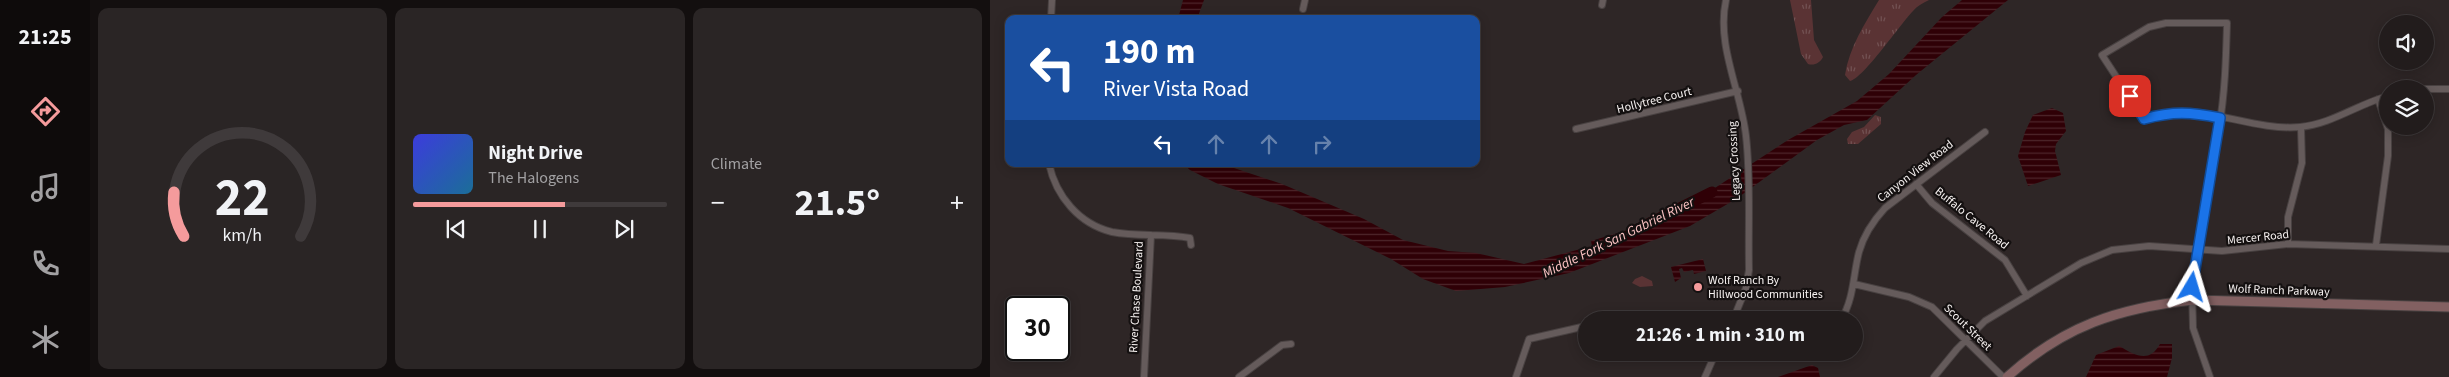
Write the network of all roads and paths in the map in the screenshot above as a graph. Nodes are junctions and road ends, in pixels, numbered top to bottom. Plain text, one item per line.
1 (1052, 0) edge
2 (1305, 0) edge
3 (1726, 0) edge
4 (1303, 9) dead end
5 (1051, 15) edge
6 (2434, 89) edge
7 (2449, 89) edge
8 (1738, 91) junction
9 (2378, 99) joint
10 (2220, 118) junction
11 (2301, 127) junction
12 (1576, 129) dead end
13 (1985, 132) dead end
14 (1051, 167) edge
15 (1916, 184) junction
16 (1151, 235) junction
17 (2288, 244) junction
18 (1190, 245) dead end
19 (2376, 245) junction
20 (2196, 249) junction
21 (2449, 249) edge
22 (1854, 284) junction
23 (2027, 296) junction
24 (2193, 300) junction
25 (2449, 307) edge
26 (1737, 311) edge
27 (1846, 311) edge
28 (1578, 328) edge
29 (1966, 340) junction
30 (1291, 344) dead end
31 (1712, 361) edge
32 (1144, 377) edge
33 (1239, 377) edge
34 (1516, 377) edge
35 (1705, 377) edge
36 (1934, 377) edge
37 (2002, 377) edge
38 (2008, 377) edge
39 (2210, 377) edge

1 - 5 street
2 - 4 street
3 - 8 street, Legacy Crossing
6 - 7 street
8 - 12 street, Hollytree Court
8 - 26 street, Legacy Crossing
9 - 11 street
9 - 19 street
10 - 10 street
10 - 11 street
10 - 20 street
11 - 17 street
13 - 15 street, Canyon View Road
14 - 16 street, River Chase Boulevard
15 - 22 street, Canyon View Road
15 - 23 street, Buffalo Cave Road
16 - 18 street
16 - 32 street, River Chase Boulevard
17 - 19 street, Mercer Road
17 - 20 street, Mercer Road
19 - 21 street, Mercer Road
20 - 23 street, Mercer Road
20 - 24 street
22 - 27 street, Canyon View Road
22 - 29 street, Scout Street
23 - 29 street, Mercer Road
24 - 25 street, Wolf Ranch Parkway
24 - 38 street, Wolf Ranch Parkway
24 - 39 street
28 - 34 street
29 - 36 street, Mercer Road
29 - 37 street, Scout Street
30 - 33 street
31 - 35 street

